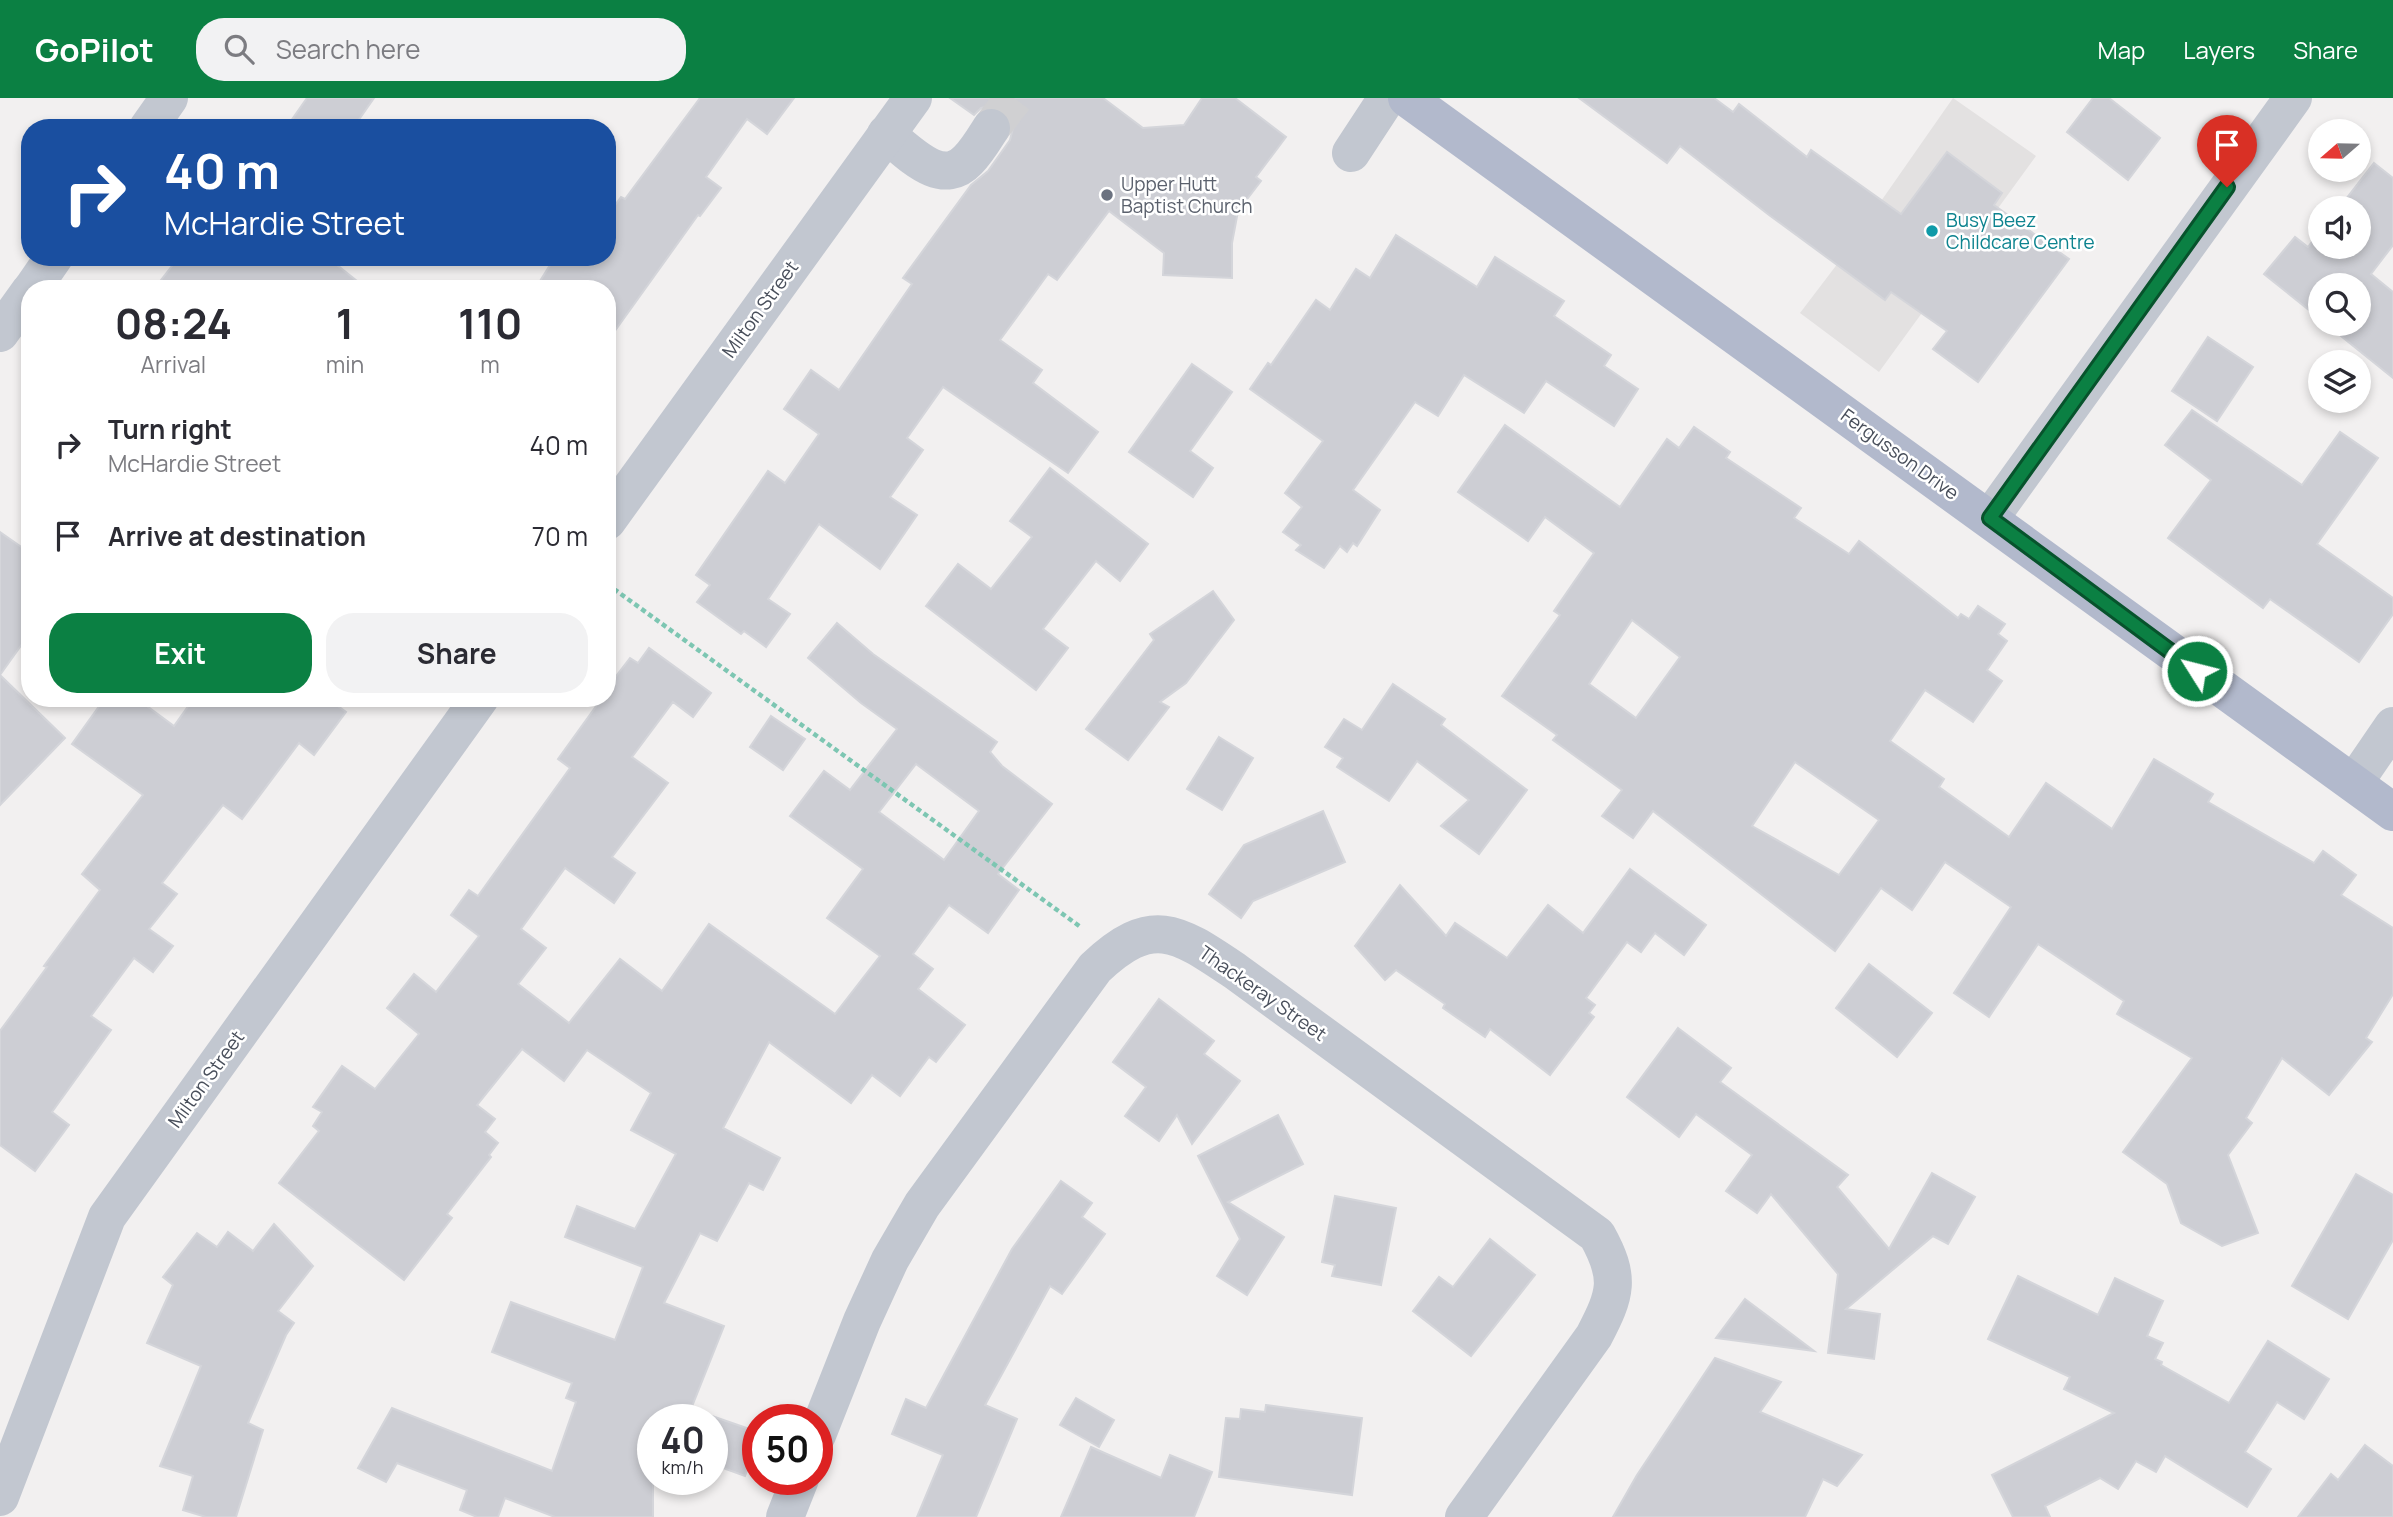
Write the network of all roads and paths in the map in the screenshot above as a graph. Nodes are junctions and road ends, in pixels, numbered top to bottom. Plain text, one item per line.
1 (169, 98) edge
2 (913, 98) edge
3 (1387, 98) edge
4 (1407, 98) edge
5 (2293, 98) edge
6 (154, 119) edge
7 (991, 128) tunnel mouth
8 (886, 135) junction
9 (1351, 153) dead end
10 (21, 304) edge
11 (0, 333) edge
12 (616, 509) edge
13 (1990, 518) junction
14 (616, 591) edge
15 (474, 707) edge
16 (2393, 726) edge
17 (2354, 783) junction
18 (2393, 812) edge
19 (1113, 950) junction
20 (830, 1404) edge
21 (10, 1437) edge
22 (794, 1495) edge
23 (0, 1497) edge
24 (785, 1517) edge
25 (1464, 1517) edge

1 - 6 street
2 - 8 street, Milton Street
3 - 9 street
4 - 13 main road, Fergusson Drive
5 - 13 street
7 - 8 street
8 - 12 street, Milton Street
10 - 11 street
13 - 17 main road, Fergusson Drive
14 - 19 path
15 - 21 street, Milton Street
16 - 17 street
17 - 18 main road, Fergusson Drive
19 - 20 street, Thackeray Street
19 - 25 street, Thackeray Street
21 - 23 street, Milton Street
22 - 24 street

